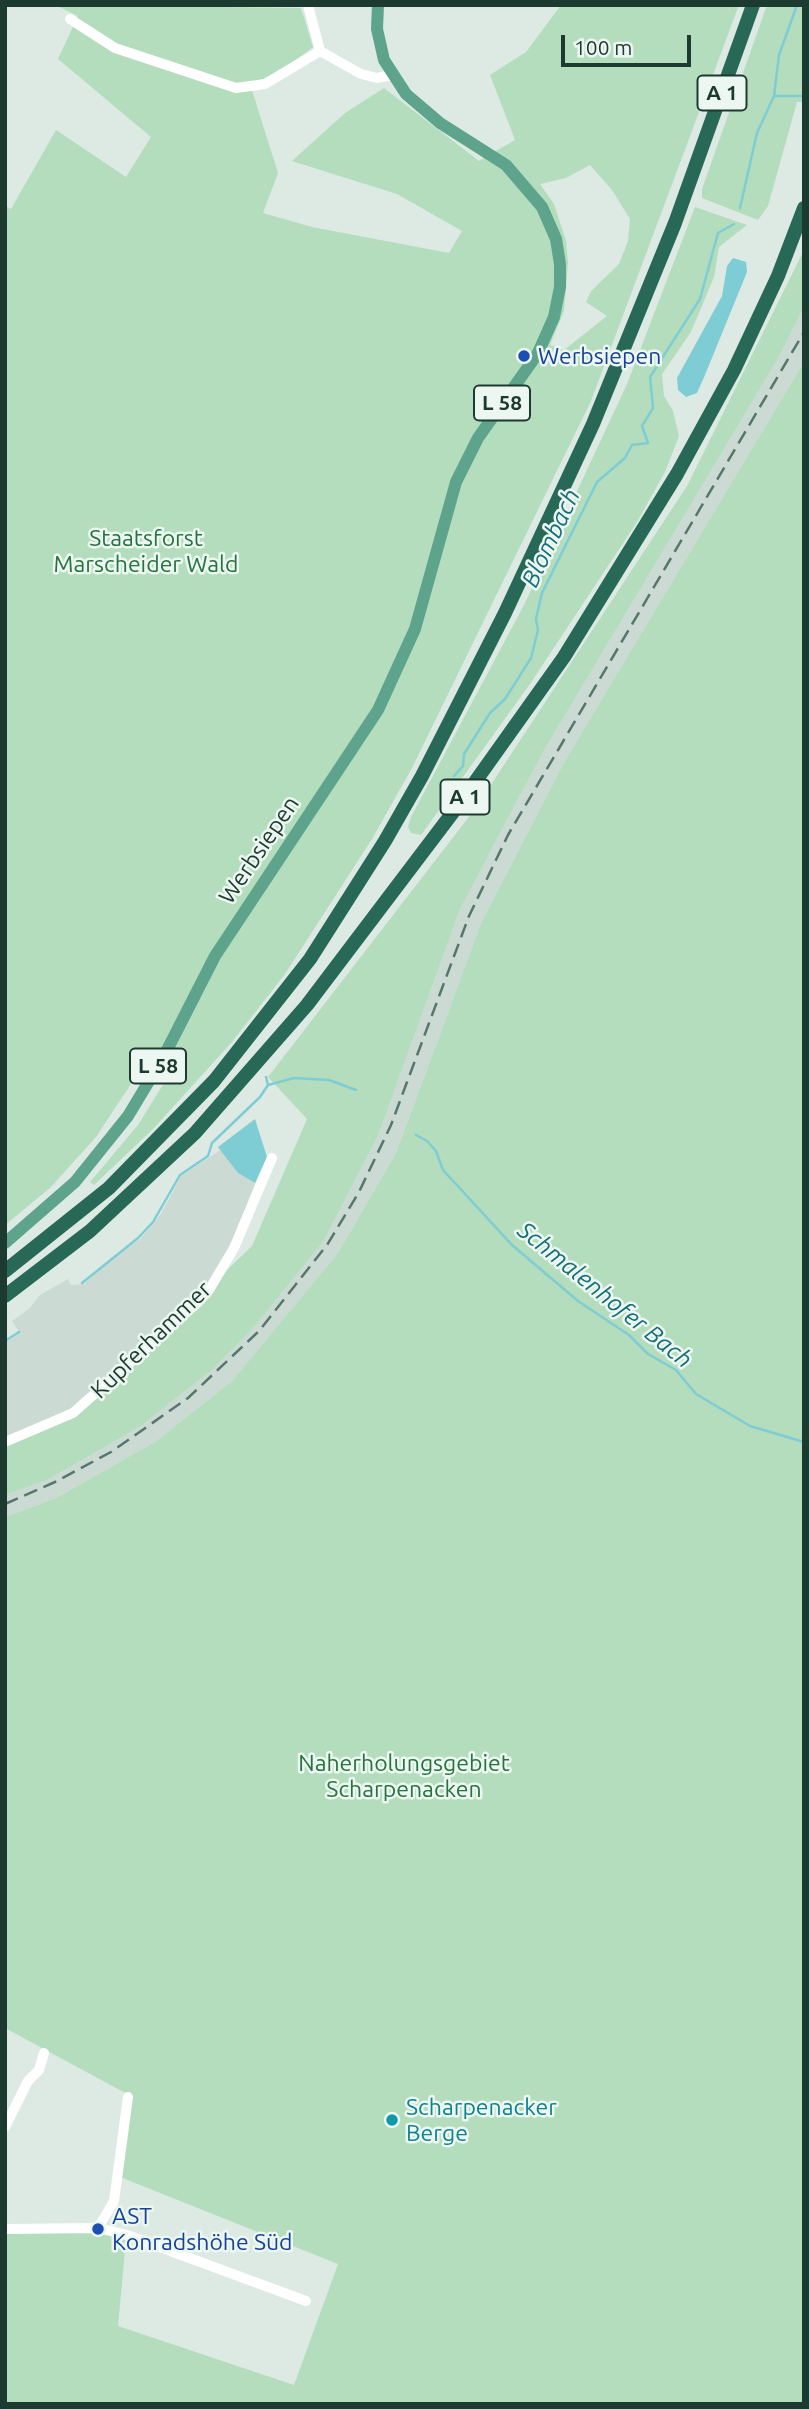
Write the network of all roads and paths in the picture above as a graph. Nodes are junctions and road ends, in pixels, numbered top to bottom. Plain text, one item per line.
1 (308, 5) edge
2 (378, 5) edge
3 (753, 5) edge
4 (70, 19) dead end
5 (320, 51) junction
6 (391, 75) junction
7 (804, 208) edge
8 (272, 1158) dead end
9 (5, 1242) edge
10 (5, 1271) edge
11 (5, 1296) edge
12 (5, 1441) edge
13 (44, 2053) dead end
14 (128, 2097) dead end
15 (5, 2127) edge
16 (98, 2228) junction
17 (5, 2229) edge
18 (306, 2301) dead end

1 - 5 street
2 - 6 main road, L 58
3 - 10 highway, A 1
4 - 5 street
5 - 6 street
6 - 9 main road, Werbsiepen / L 58
7 - 11 highway, A 1
8 - 12 street, Kupferhammer
13 - 15 street
14 - 16 street
16 - 17 street
16 - 18 street

